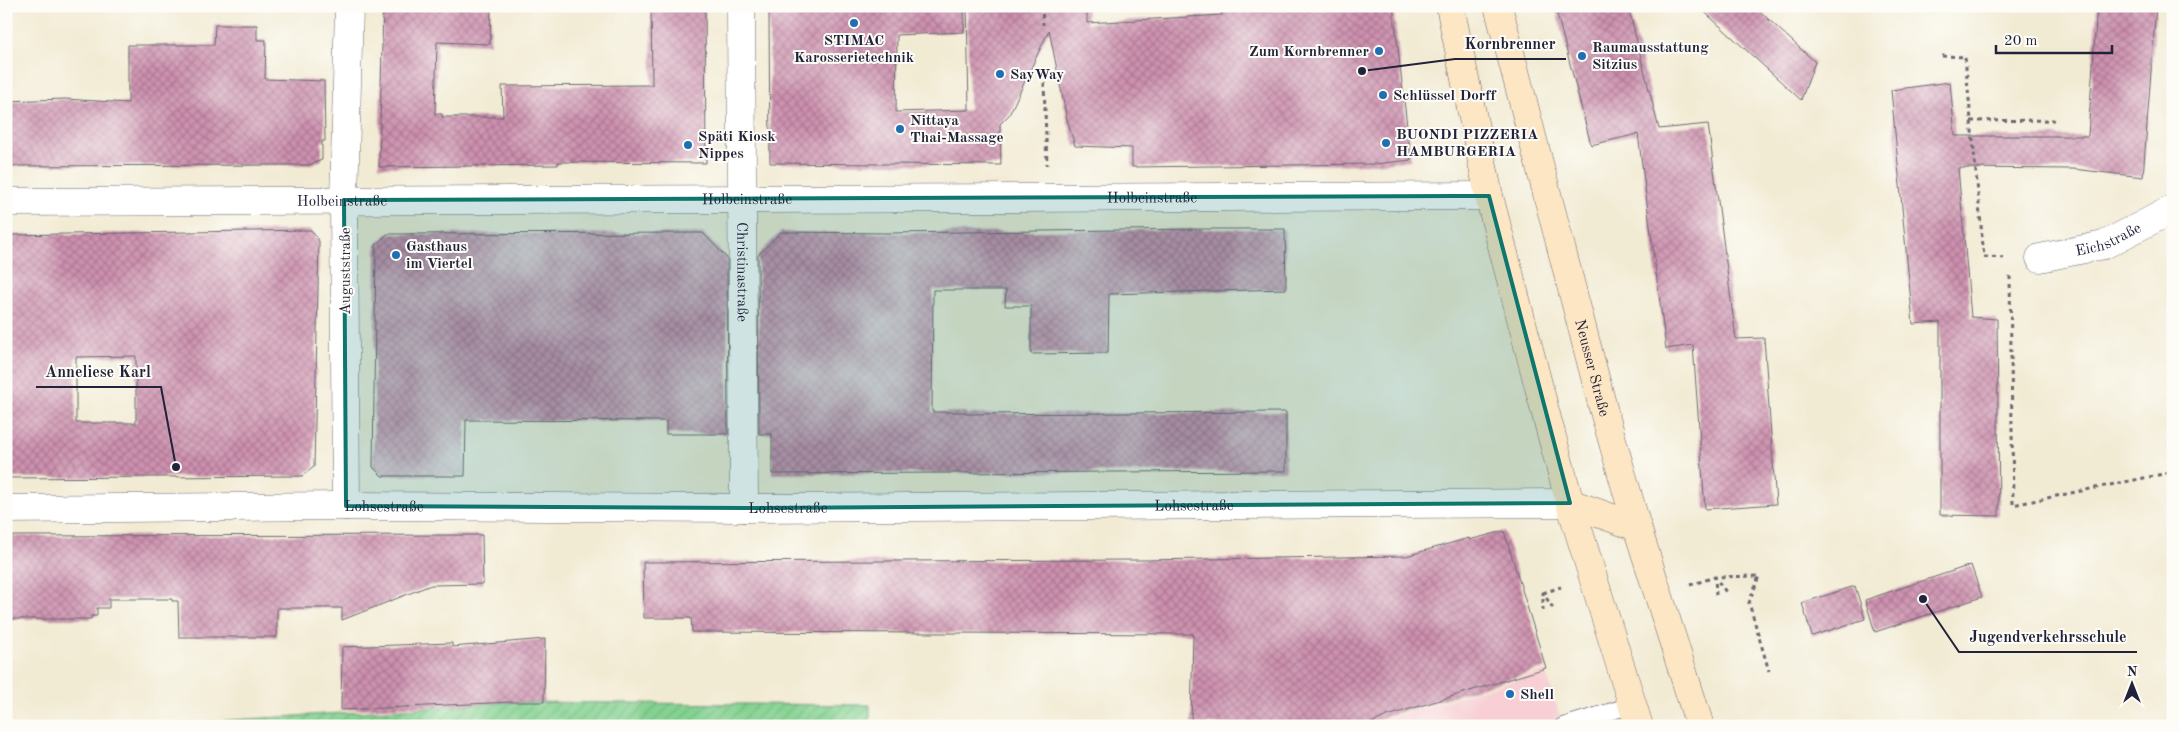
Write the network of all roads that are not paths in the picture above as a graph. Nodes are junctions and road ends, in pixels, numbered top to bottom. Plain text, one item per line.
1 (349, 6) edge
2 (741, 6) edge
3 (1450, 6) edge
4 (1498, 6) edge
5 (1489, 196) junction
6 (742, 199) junction
7 (344, 200) junction
8 (6, 202) edge
9 (2173, 209) edge
10 (2040, 258) dead end
11 (1570, 503) junction
12 (346, 506) junction
13 (744, 508) junction
14 (6, 509) edge
15 (1637, 527) junction
16 (1636, 715) edge
17 (1563, 726) edge
18 (1700, 726) edge

1 - 7 street, Auguststraße
2 - 6 street, Christinastraße
3 - 5 main road
4 - 15 main road, Neusser Straße
5 - 6 street, Holbeinstraße
5 - 11 main road
6 - 7 street, Holbeinstraße
6 - 13 street, Christinastraße
7 - 8 street, Holbeinstraße
7 - 12 street, Auguststraße
9 - 10 street, Eichstraße
11 - 13 street, Lohsestraße
11 - 15 main road
11 - 16 main road
12 - 13 street, Lohsestraße
12 - 14 street, Lohsestraße
15 - 18 main road, Neusser Straße
16 - 17 lane

